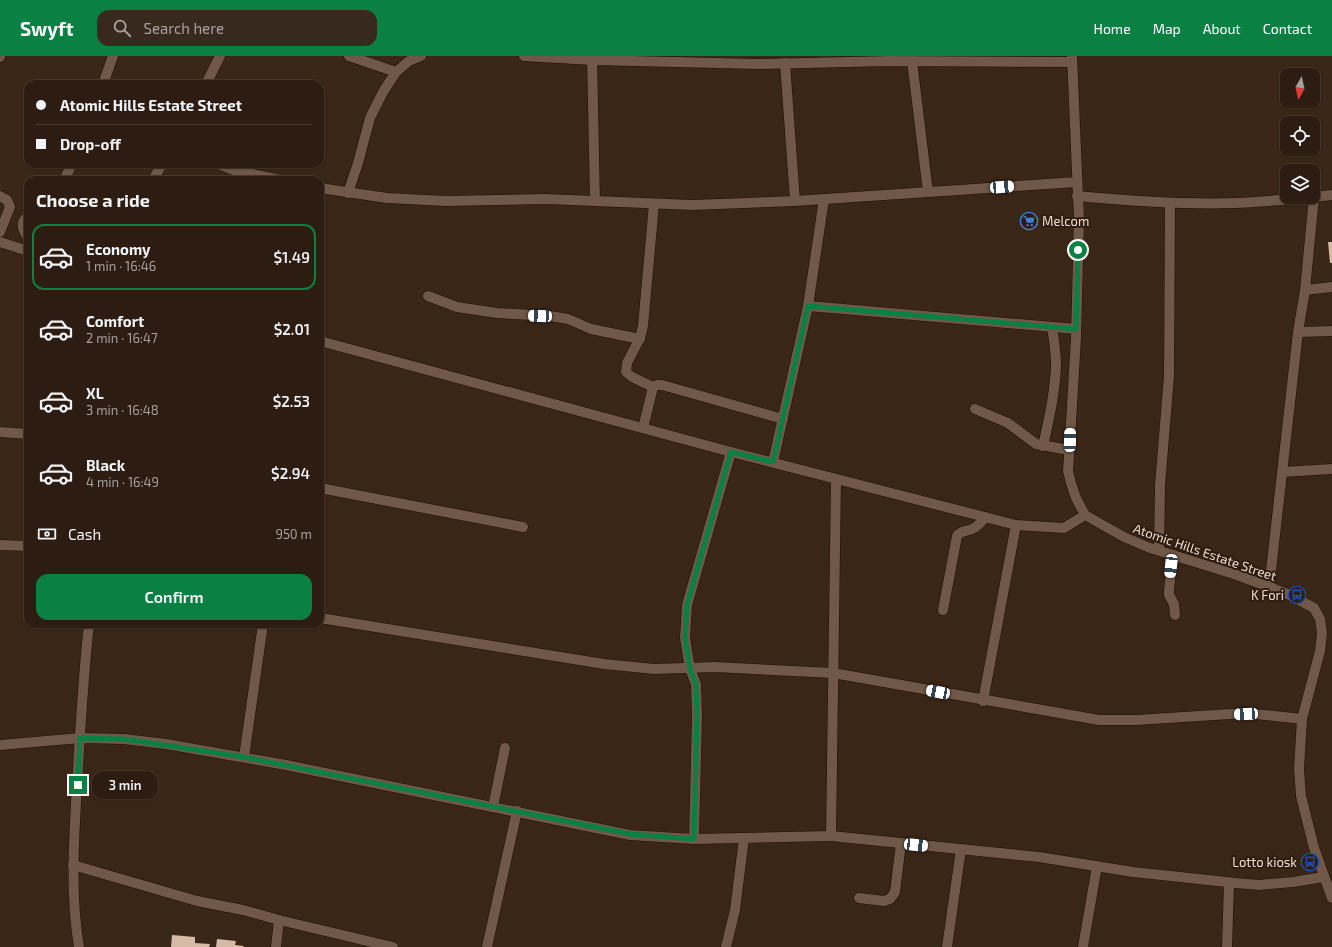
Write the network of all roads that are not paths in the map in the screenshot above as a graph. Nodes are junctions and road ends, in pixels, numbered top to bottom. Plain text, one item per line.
1 (113, 56) edge
2 (220, 56) edge
3 (349, 56) edge
4 (421, 56) edge
5 (524, 56) edge
6 (592, 58) edge
7 (890, 59) edge
8 (1072, 59) edge
9 (758, 60) edge
10 (912, 62) junction
11 (785, 63) junction
12 (396, 72) junction
13 (104, 80) edge
14 (208, 80) edge
15 (229, 168) edge
16 (262, 176) edge
17 (1077, 182) junction
18 (324, 189) edge
19 (928, 192) junction
20 (348, 193) junction
21 (1332, 195) edge
22 (0, 196) edge
23 (1077, 196) junction
24 (1320, 196) edge
25 (824, 199) junction
26 (1280, 200) edge
27 (594, 201) junction
28 (795, 201) junction
29 (1170, 203) junction
30 (654, 204) junction
31 (1313, 204) edge
32 (24, 219) edge
33 (24, 231) edge
34 (0, 232) edge
35 (0, 242) edge
36 (24, 250) edge
37 (1332, 286) edge
38 (1305, 290) junction
39 (428, 296) dead end
40 (808, 306) junction
41 (1052, 327) junction
42 (1076, 329) junction
43 (1332, 331) edge
44 (1298, 332) junction
45 (640, 339) junction
46 (324, 342) edge
47 (653, 387) junction
48 (975, 409) dead end
49 (782, 419) junction
50 (643, 428) junction
51 (0, 432) edge
52 (24, 434) edge
53 (1043, 446) junction
54 (1069, 450) junction
55 (731, 452) junction
56 (773, 462) junction
57 (1332, 469) edge
58 (1282, 472) junction
59 (836, 478) junction
60 (324, 489) edge
61 (1085, 515) junction
62 (985, 517) junction
63 (1016, 526) junction
64 (522, 527) dead end
65 (0, 544) edge
66 (24, 546) edge
67 (1159, 550) junction
68 (1173, 555) junction
69 (1269, 588) junction
70 (943, 610) dead end
71 (1175, 615) dead end
72 (324, 619) edge
73 (89, 628) edge
74 (261, 628) edge
75 (1322, 633) junction
76 (1332, 637) edge
77 (690, 669) junction
78 (833, 673) junction
79 (983, 700) junction
80 (1302, 719) junction
81 (80, 738) junction
82 (0, 745) edge
83 (505, 748) dead end
84 (244, 757) junction
85 (493, 807) junction
86 (517, 811) junction
87 (831, 836) junction
88 (744, 838) junction
89 (694, 839) junction
90 (902, 843) junction
91 (961, 849) junction
92 (73, 865) junction
93 (1097, 866) junction
94 (1323, 877) junction
95 (1229, 882) junction
96 (859, 898) dead end
97 (1332, 898) edge
98 (279, 920) junction
99 (79, 947) edge
100 (276, 947) edge
101 (393, 947) edge
102 (487, 947) edge
103 (726, 947) edge
104 (947, 947) edge
105 (1083, 947) edge
106 (1227, 947) edge

1 - 13 street
2 - 14 street
3 - 12 street
4 - 12 street
5 - 6 street
6 - 9 street
6 - 27 street
7 - 10 street
7 - 11 street
8 - 10 street
8 - 17 street
9 - 11 street
10 - 19 street
11 - 28 street
12 - 20 street
15 - 16 street
17 - 19 street
17 - 23 street
18 - 20 street
19 - 25 street
20 - 27 street
21 - 24 street
22 - 34 street
23 - 29 street
23 - 42 street
25 - 28 street
25 - 40 street
26 - 29 street
27 - 30 street
28 - 30 street
29 - 67 street
30 - 45 street
31 - 38 street
32 - 33 street
35 - 36 street
37 - 38 street
38 - 44 street
39 - 45 street
40 - 41 street
40 - 49 street
41 - 42 street
41 - 53 street
42 - 54 street
43 - 44 street
44 - 58 street
45 - 47 street
46 - 50 street
47 - 49 street
47 - 50 street
48 - 53 street
49 - 56 street
50 - 55 street
51 - 52 street
53 - 54 street
54 - 61 street
55 - 56 street
55 - 77 street
56 - 59 street
57 - 58 street
58 - 69 street
59 - 62 street
59 - 78 street
60 - 64 street
61 - 63 street
61 - 67 street, Atomic Hills Estate Street
62 - 63 street
62 - 70 street
63 - 79 street
65 - 66 street
67 - 68 street, Atomic Hills Estate Street
68 - 69 street, Atomic Hills Estate Street
68 - 71 street
69 - 75 street, Atomic Hills Estate Street
72 - 77 street
73 - 81 street
74 - 84 street
75 - 76 street
75 - 80 street, Atomic Hills Estate Street
77 - 78 street
77 - 89 street
78 - 79 street
78 - 87 street
79 - 80 street
80 - 94 street, Atomic Hills Estate Street
81 - 82 street
81 - 84 street
81 - 92 street
83 - 85 street
84 - 85 street
85 - 86 street
86 - 89 street
86 - 102 street
87 - 88 street
87 - 90 street
88 - 89 street
88 - 103 street
90 - 91 street
90 - 96 street
91 - 93 street
91 - 104 street
92 - 98 street
92 - 99 street
93 - 95 street
93 - 105 street
94 - 95 street
94 - 97 street, Atomic Hills Estate Street
95 - 106 street
98 - 100 street
98 - 101 street

